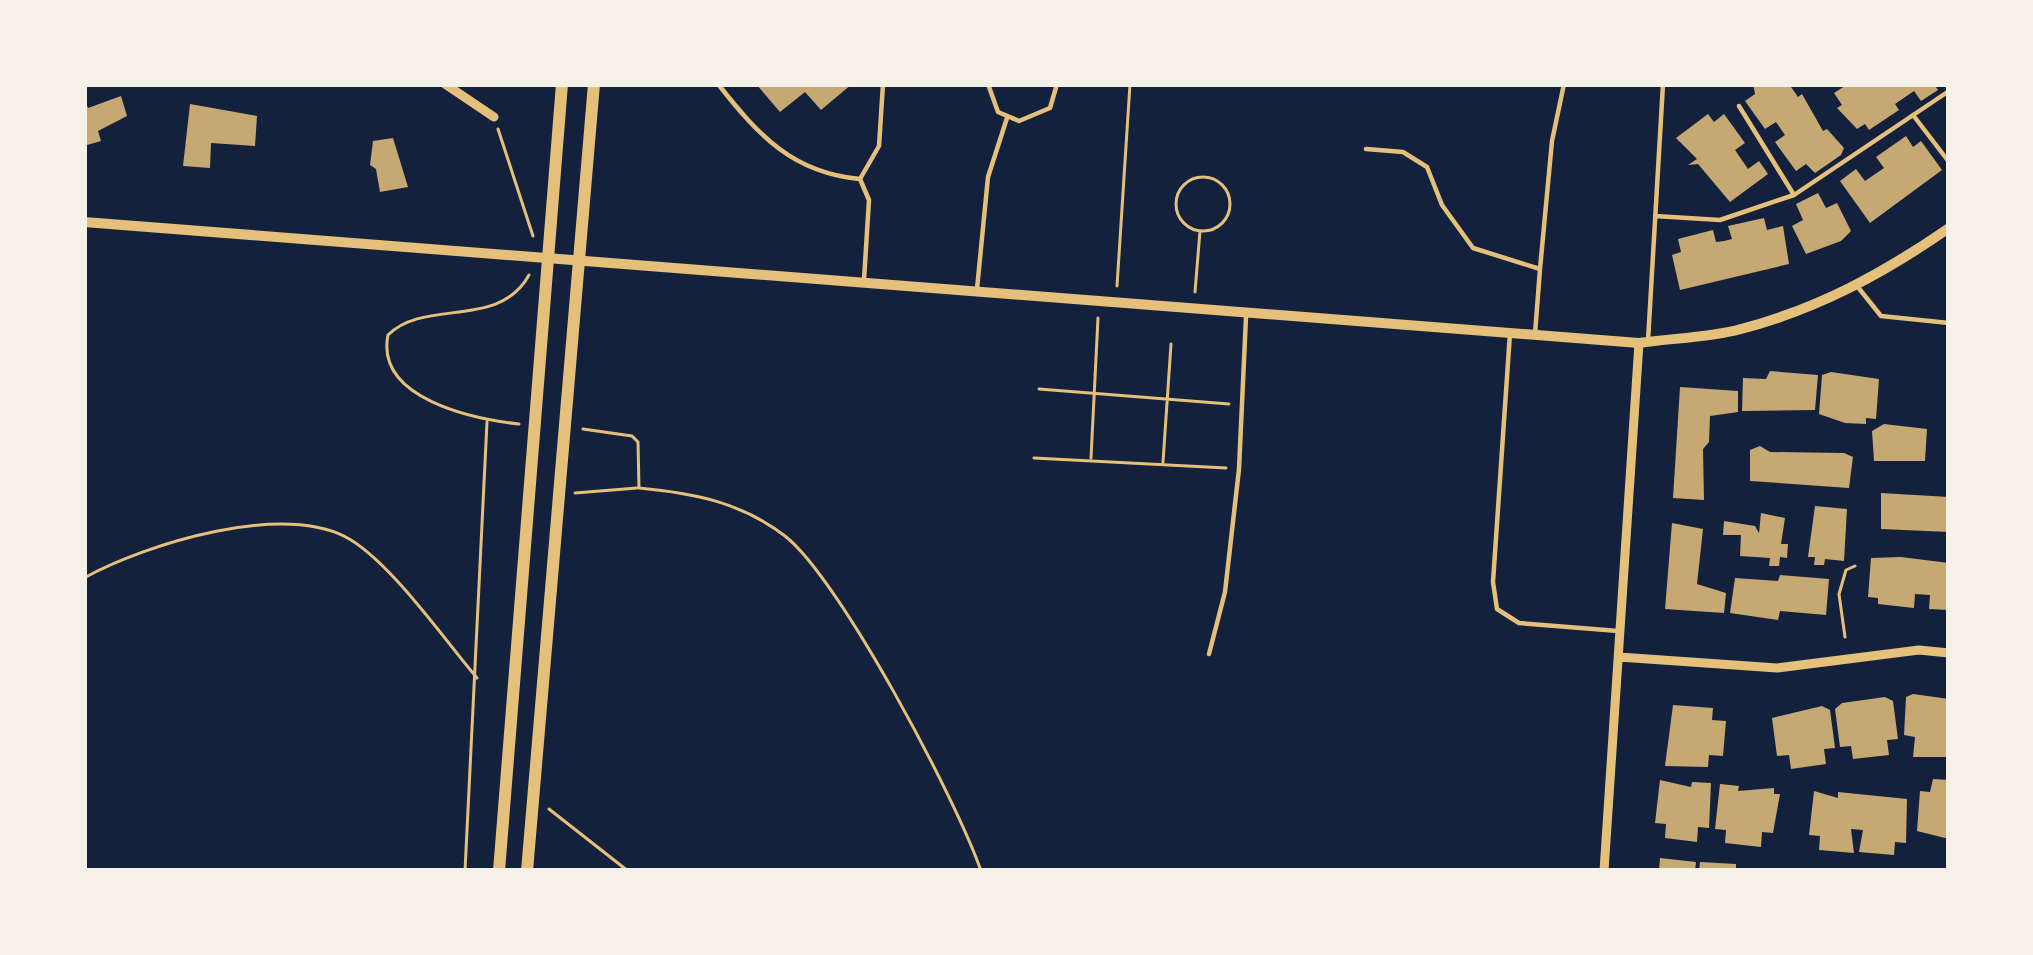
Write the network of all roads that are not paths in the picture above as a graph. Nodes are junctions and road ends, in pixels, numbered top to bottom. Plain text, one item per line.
1 (445, 84) edge
2 (562, 84) edge
3 (594, 84) edge
4 (718, 84) edge
5 (883, 84) edge
6 (988, 84) edge
7 (1057, 84) edge
8 (1564, 84) edge
9 (1663, 84) edge
10 (1949, 91) edge
11 (1739, 106) dead end
12 (1913, 115) junction
13 (494, 117) road end
14 (1007, 118) junction
15 (1366, 148) dead end
16 (1949, 162) edge
17 (860, 179) junction
18 (1794, 195) junction
19 (1655, 216) junction
20 (84, 221) edge
21 (1949, 228) edge
22 (550, 256) junction
23 (582, 258) junction
24 (1540, 269) junction
25 (864, 280) junction
26 (1857, 286) junction
27 (977, 291) junction
28 (1246, 311) junction
29 (1949, 322) edge
30 (1510, 333) junction
31 (1535, 334) junction
32 (1643, 342) junction
33 (1621, 631) junction
34 (1949, 653) edge
35 (1209, 654) dead end
36 (1619, 657) junction
37 (499, 871) edge
38 (527, 871) edge
39 (1604, 871) edge

1 - 13 street
2 - 22 main road
3 - 23 main road
4 - 17 lane
5 - 17 lane
6 - 14 lane
7 - 14 lane
8 - 24 lane
9 - 19 lane
10 - 12 lane
11 - 18 lane
12 - 16 lane
12 - 18 lane
14 - 27 lane
15 - 24 lane
17 - 25 lane
18 - 19 lane
19 - 32 lane
20 - 22 street
21 - 26 street
22 - 23 street
22 - 37 main road
23 - 25 street
23 - 38 main road
24 - 31 lane
25 - 27 street
26 - 29 lane
26 - 32 street
27 - 28 street
28 - 30 street
28 - 35 lane
30 - 31 street
30 - 33 lane
31 - 32 street
32 - 33 street
33 - 36 street
34 - 36 street
36 - 39 street

